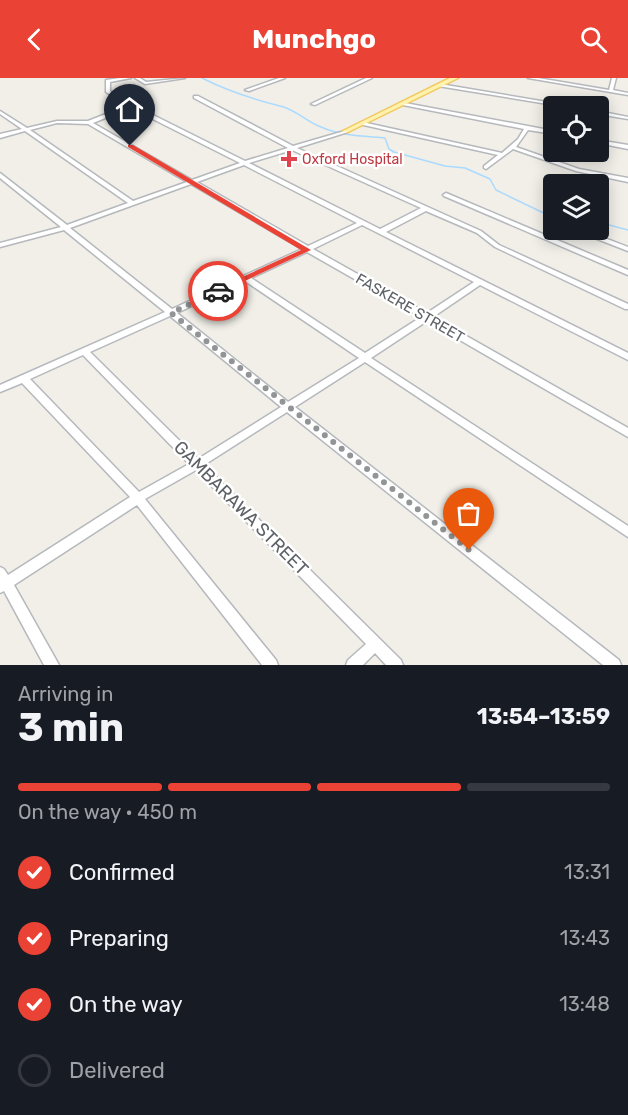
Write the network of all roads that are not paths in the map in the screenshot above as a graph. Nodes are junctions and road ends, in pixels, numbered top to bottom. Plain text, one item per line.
1 (129, 78) edge
2 (137, 78) edge
3 (183, 78) edge
4 (283, 78) edge
5 (370, 78) edge
6 (455, 78) edge
7 (530, 78) edge
8 (614, 78) edge
9 (440, 85) junction
10 (247, 90) dead end
11 (610, 91) junction
12 (628, 94) edge
13 (196, 98) dead end
14 (543, 102) edge
15 (313, 104) dead end
16 (405, 104) junction
17 (132, 106) dead end
18 (0, 112) edge
19 (609, 114) edge
20 (628, 118) edge
21 (89, 123) junction
22 (362, 124) junction
23 (527, 127) junction
24 (27, 129) junction
25 (346, 131) joint
26 (543, 131) edge
27 (0, 136) edge
28 (628, 137) edge
29 (609, 143) edge
30 (626, 147) edge
31 (292, 148) junction
32 (514, 148) junction
33 (501, 154) junction
34 (245, 163) junction
35 (486, 167) dead end
36 (0, 175) edge
37 (628, 180) edge
38 (193, 182) junction
39 (446, 195) dead end
40 (132, 203) junction
41 (424, 209) junction
42 (362, 223) junction
43 (65, 228) junction
44 (380, 232) junction
45 (604, 240) edge
46 (0, 245) edge
47 (628, 249) edge
48 (307, 250) junction
49 (628, 273) edge
50 (245, 278) junction
51 (480, 282) junction
52 (628, 307) edge
53 (171, 313) junction
54 (427, 317) junction
55 (85, 352) junction
56 (366, 357) junction
57 (628, 357) edge
58 (24, 379) junction
59 (0, 389) edge
60 (288, 407) junction
61 (628, 433) edge
62 (198, 464) junction
63 (138, 498) junction
64 (628, 532) edge
65 (2, 581) edge
66 (375, 644) junction
67 (52, 665) edge
68 (271, 665) edge
69 (353, 665) edge
70 (396, 665) edge
71 (614, 665) edge

1 - 21 street
2 - 3 street
4 - 10 street
5 - 15 street
6 - 9 main road
7 - 11 street
8 - 11 street
9 - 14 street
9 - 16 main road
11 - 12 street
13 - 31 street
16 - 22 main road
16 - 23 street
17 - 34 street
18 - 24 street
19 - 20 street
21 - 24 street
21 - 38 street, FASKERE STREET
22 - 25 main road
22 - 33 street
23 - 26 street
23 - 32 street
24 - 27 street
24 - 40 street
25 - 31 street
28 - 30 street
29 - 30 street
31 - 34 street
31 - 41 street
32 - 33 street
32 - 37 street
33 - 35 street
34 - 38 street
34 - 42 street
36 - 43 street
38 - 40 street
38 - 48 street, FASKERE STREET
39 - 49 street
40 - 43 street
41 - 44 street
41 - 52 street
42 - 44 street
42 - 48 street
43 - 46 street
43 - 53 street
44 - 51 street
45 - 47 street
48 - 50 street
48 - 54 street, FASKERE STREET
50 - 53 street
50 - 56 street
51 - 54 street
51 - 57 street
53 - 55 street
53 - 60 street
54 - 56 street
54 - 61 street, FASKERE STREET
55 - 58 street
55 - 62 street, GAMBARAWA STREET
56 - 60 street
56 - 64 street
58 - 59 street
58 - 63 street
60 - 62 street
60 - 71 street
62 - 63 street
62 - 66 street, GAMBARAWA STREET
63 - 65 street
63 - 68 street
65 - 67 street
66 - 69 street
66 - 70 street, GAMBARAWA STREET

